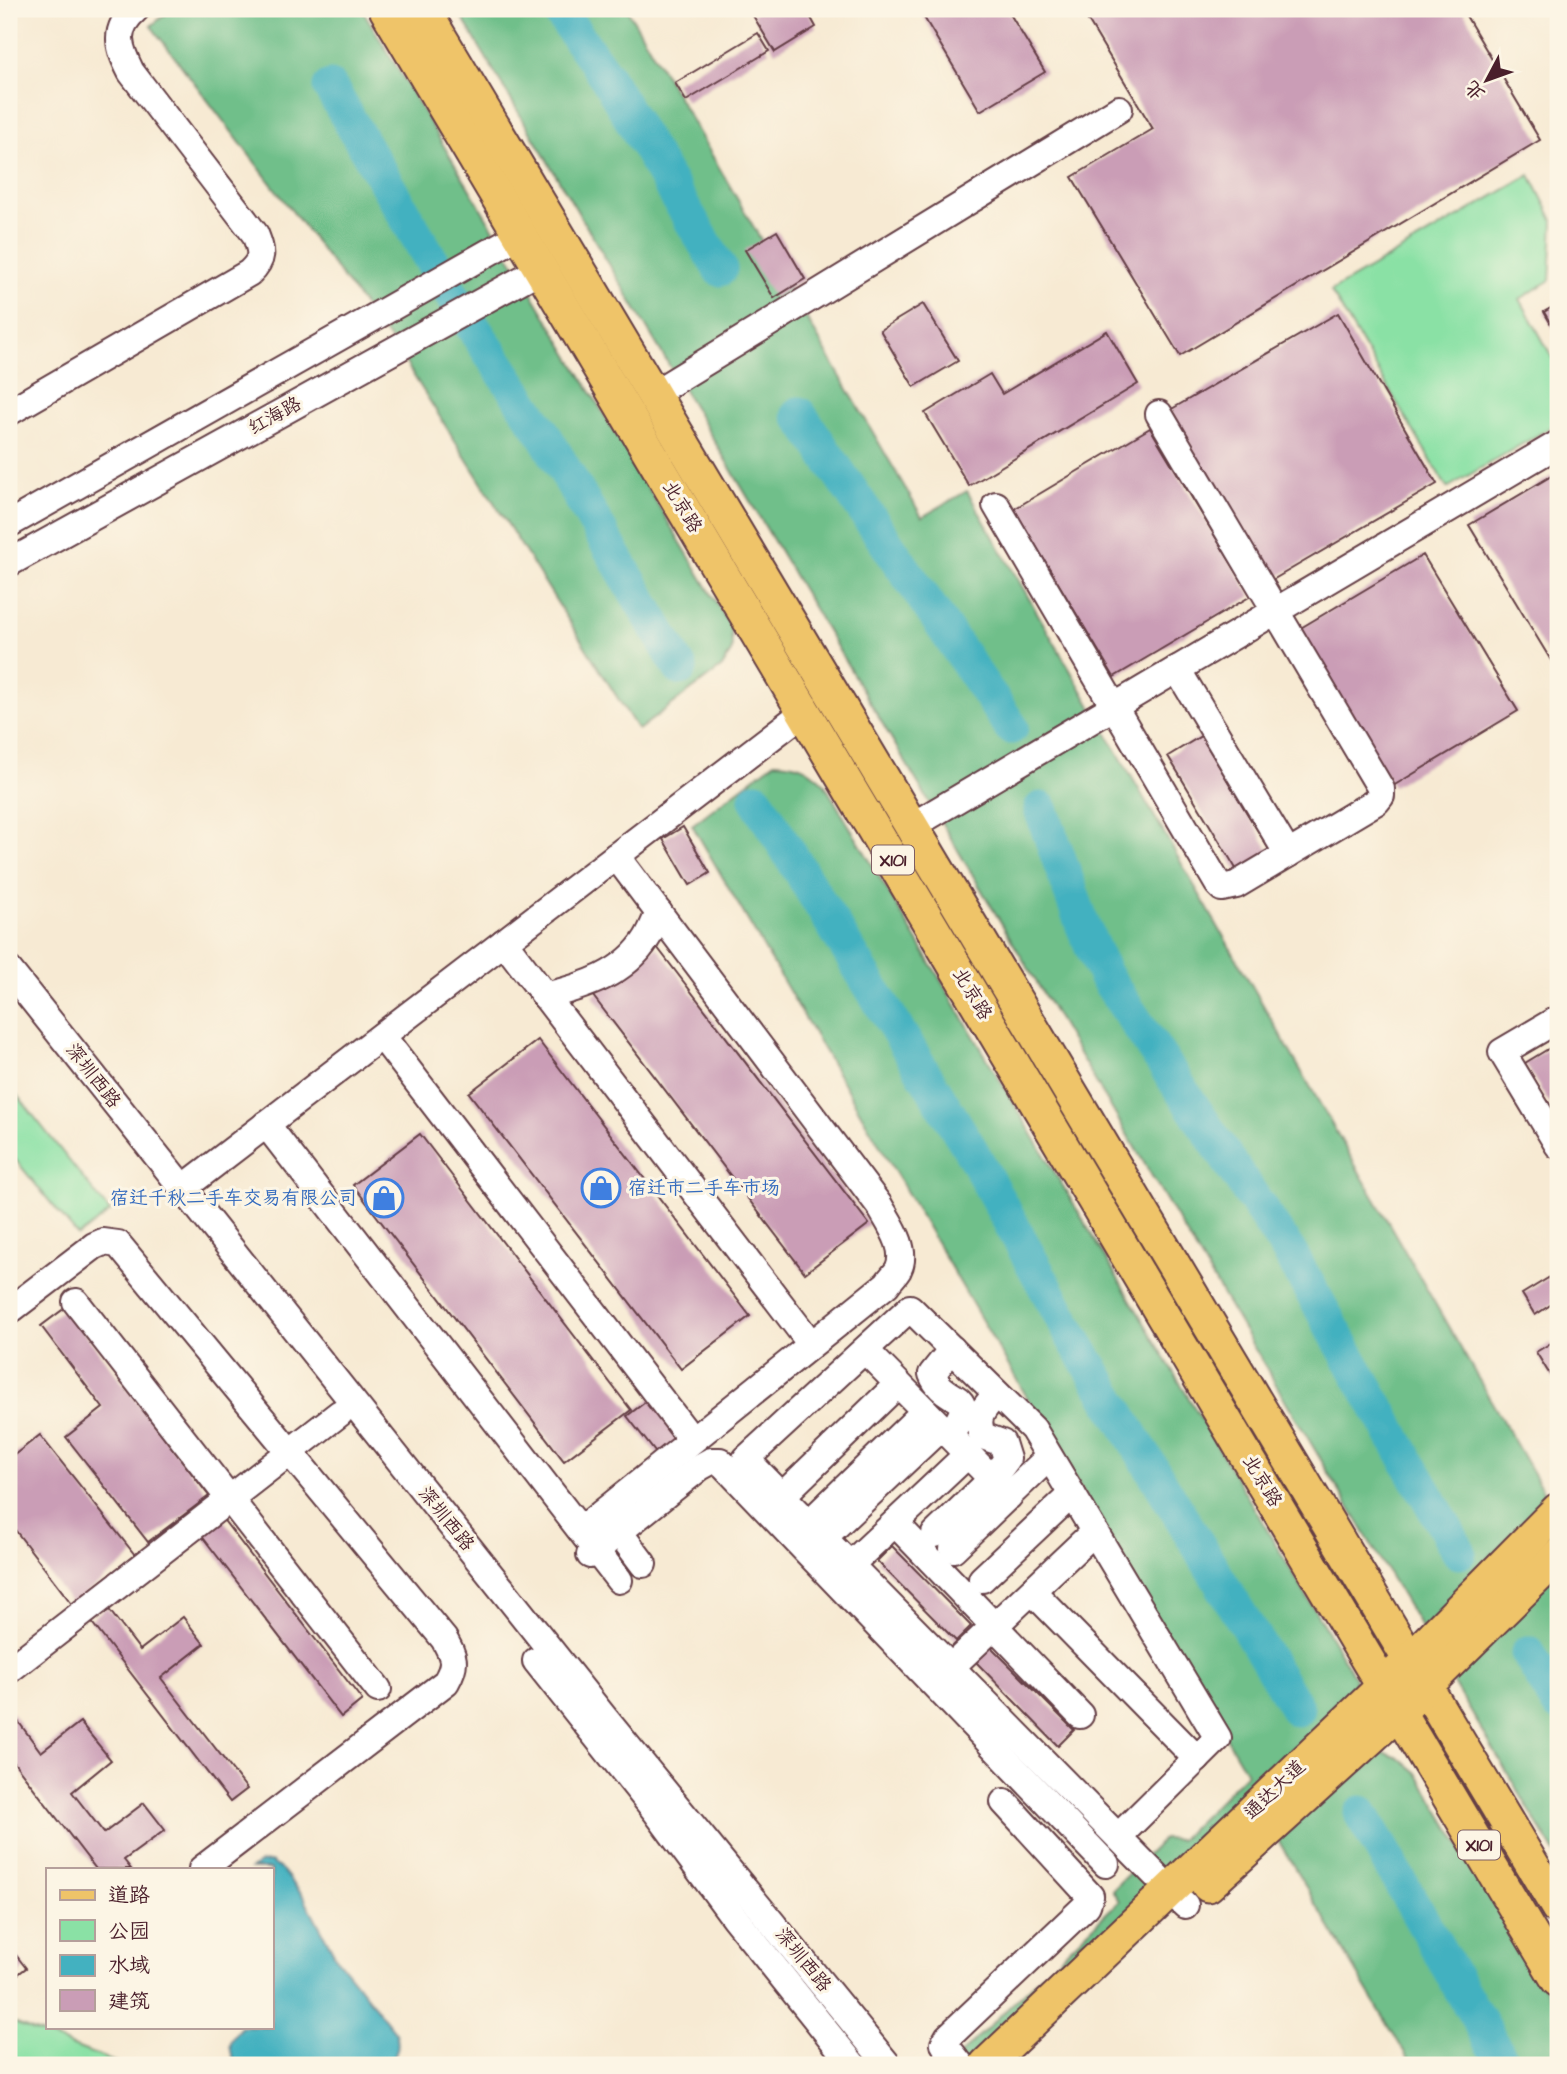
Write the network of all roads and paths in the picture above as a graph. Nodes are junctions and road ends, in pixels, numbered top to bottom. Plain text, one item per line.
1 (136, 9) edge
2 (386, 9) edge
3 (423, 9) edge
4 (1119, 109) dead end
5 (521, 234) junction
6 (541, 269) junction
7 (653, 394) junction
8 (9, 412) edge
9 (1160, 414) dead end
10 (1558, 444) edge
11 (996, 505) dead end
12 (9, 524) edge
13 (9, 563) edge
14 (1276, 611) junction
15 (1177, 669) junction
16 (1114, 706) junction
17 (804, 712) junction
18 (912, 826) junction
19 (1288, 854) junction
20 (616, 856) junction
21 (659, 913) junction
22 (504, 942) junction
23 (9, 970) edge
24 (9, 996) edge
25 (545, 996) junction
26 (1558, 1019) edge
27 (382, 1036) junction
28 (266, 1124) junction
29 (1558, 1145) edge
30 (182, 1189) junction
31 (76, 1302) dead end
32 (9, 1311) edge
33 (811, 1344) junction
34 (952, 1349) junction
35 (869, 1354) junction
36 (898, 1384) junction
37 (997, 1394) junction
38 (340, 1412) junction
39 (938, 1424) junction
40 (692, 1440) junction
41 (290, 1451) junction
42 (968, 1454) junction
43 (1049, 1457) junction
44 (1000, 1488) junction
45 (1072, 1494) junction
46 (782, 1496) junction
47 (230, 1498) junction
48 (862, 1502) junction
49 (1558, 1510) edge
50 (891, 1526) junction
51 (816, 1530) junction
52 (619, 1532) junction
53 (1094, 1532) junction
54 (944, 1542) dead end
55 (589, 1545) junction
56 (1558, 1556) edge
57 (643, 1564) dead end
58 (850, 1565) junction
59 (982, 1579) dead end
60 (620, 1580) dead end
61 (1038, 1585) junction
62 (994, 1626) junction
63 (951, 1667) junction
64 (9, 1670) edge
65 (1418, 1672) junction
66 (378, 1689) dead end
67 (1392, 1699) junction
68 (1080, 1715) dead end
69 (1203, 1754) junction
70 (1004, 1802) dead end
71 (1057, 1812) junction
72 (1033, 1833) junction
73 (1118, 1838) junction
74 (1106, 1864) dead end
75 (202, 1868) edge
76 (1178, 1898) junction
77 (1558, 1908) edge
78 (1558, 1980) edge
79 (853, 2065) edge
80 (888, 2065) edge
81 (961, 2065) edge
82 (986, 2065) edge
83 (1019, 2065) edge

1 - 8 street
2 - 5 main road, 北京路 / X101
3 - 7 main road, 北京路 / X101
4 - 7 street
5 - 6 main road, 北京路 / X101
5 - 12 street, 红海路
6 - 13 street, 红海路
6 - 17 main road, 北京路 / X101
7 - 18 main road, 北京路 / X101
9 - 14 street
10 - 14 street
11 - 16 street
14 - 15 street
14 - 19 street
15 - 16 street
15 - 19 street
16 - 18 street
16 - 19 street
17 - 20 street
17 - 67 main road, 北京路 / X101
18 - 65 main road, 北京路 / X101
20 - 21 street
20 - 22 street
21 - 25 street
21 - 33 street
22 - 25 street
22 - 27 street
23 - 30 street, 深圳西路
24 - 38 street, 深圳西路
25 - 33 street
26 - 29 street
27 - 28 street
27 - 40 street
28 - 30 street
28 - 55 street
30 - 80 street, 深圳西路
31 - 47 street
32 - 41 street
33 - 40 street
34 - 35 street
34 - 37 street
34 - 39 street
35 - 36 street
35 - 46 street
36 - 39 street
36 - 46 street
37 - 43 street
37 - 44 street
38 - 41 street
38 - 79 street, 深圳西路
39 - 42 street
39 - 48 street
39 - 51 street
40 - 55 street
41 - 47 street
41 - 75 street
42 - 44 street
42 - 50 street
43 - 44 street
43 - 45 street
44 - 54 street
45 - 53 street
45 - 59 street
46 - 51 street
47 - 64 street
47 - 66 street
48 - 50 street
48 - 51 street
49 - 65 main road, 通达大道
50 - 58 street
50 - 62 street
51 - 58 street
52 - 55 street
52 - 57 street
52 - 71 street
53 - 61 street
53 - 69 street
55 - 60 street
56 - 65 main road, 通达大道
58 - 63 street
61 - 62 street
61 - 69 street
62 - 63 street
62 - 68 street
63 - 73 street
65 - 67 main road, 通达大道
65 - 77 main road, 北京路 / X101
67 - 76 main road, 通达大道
67 - 78 main road, 北京路 / X101
69 - 73 street
70 - 72 street
71 - 72 street
71 - 74 street
72 - 81 street
73 - 76 street
76 - 82 main road, 通达大道
76 - 83 main road, 通达大道

